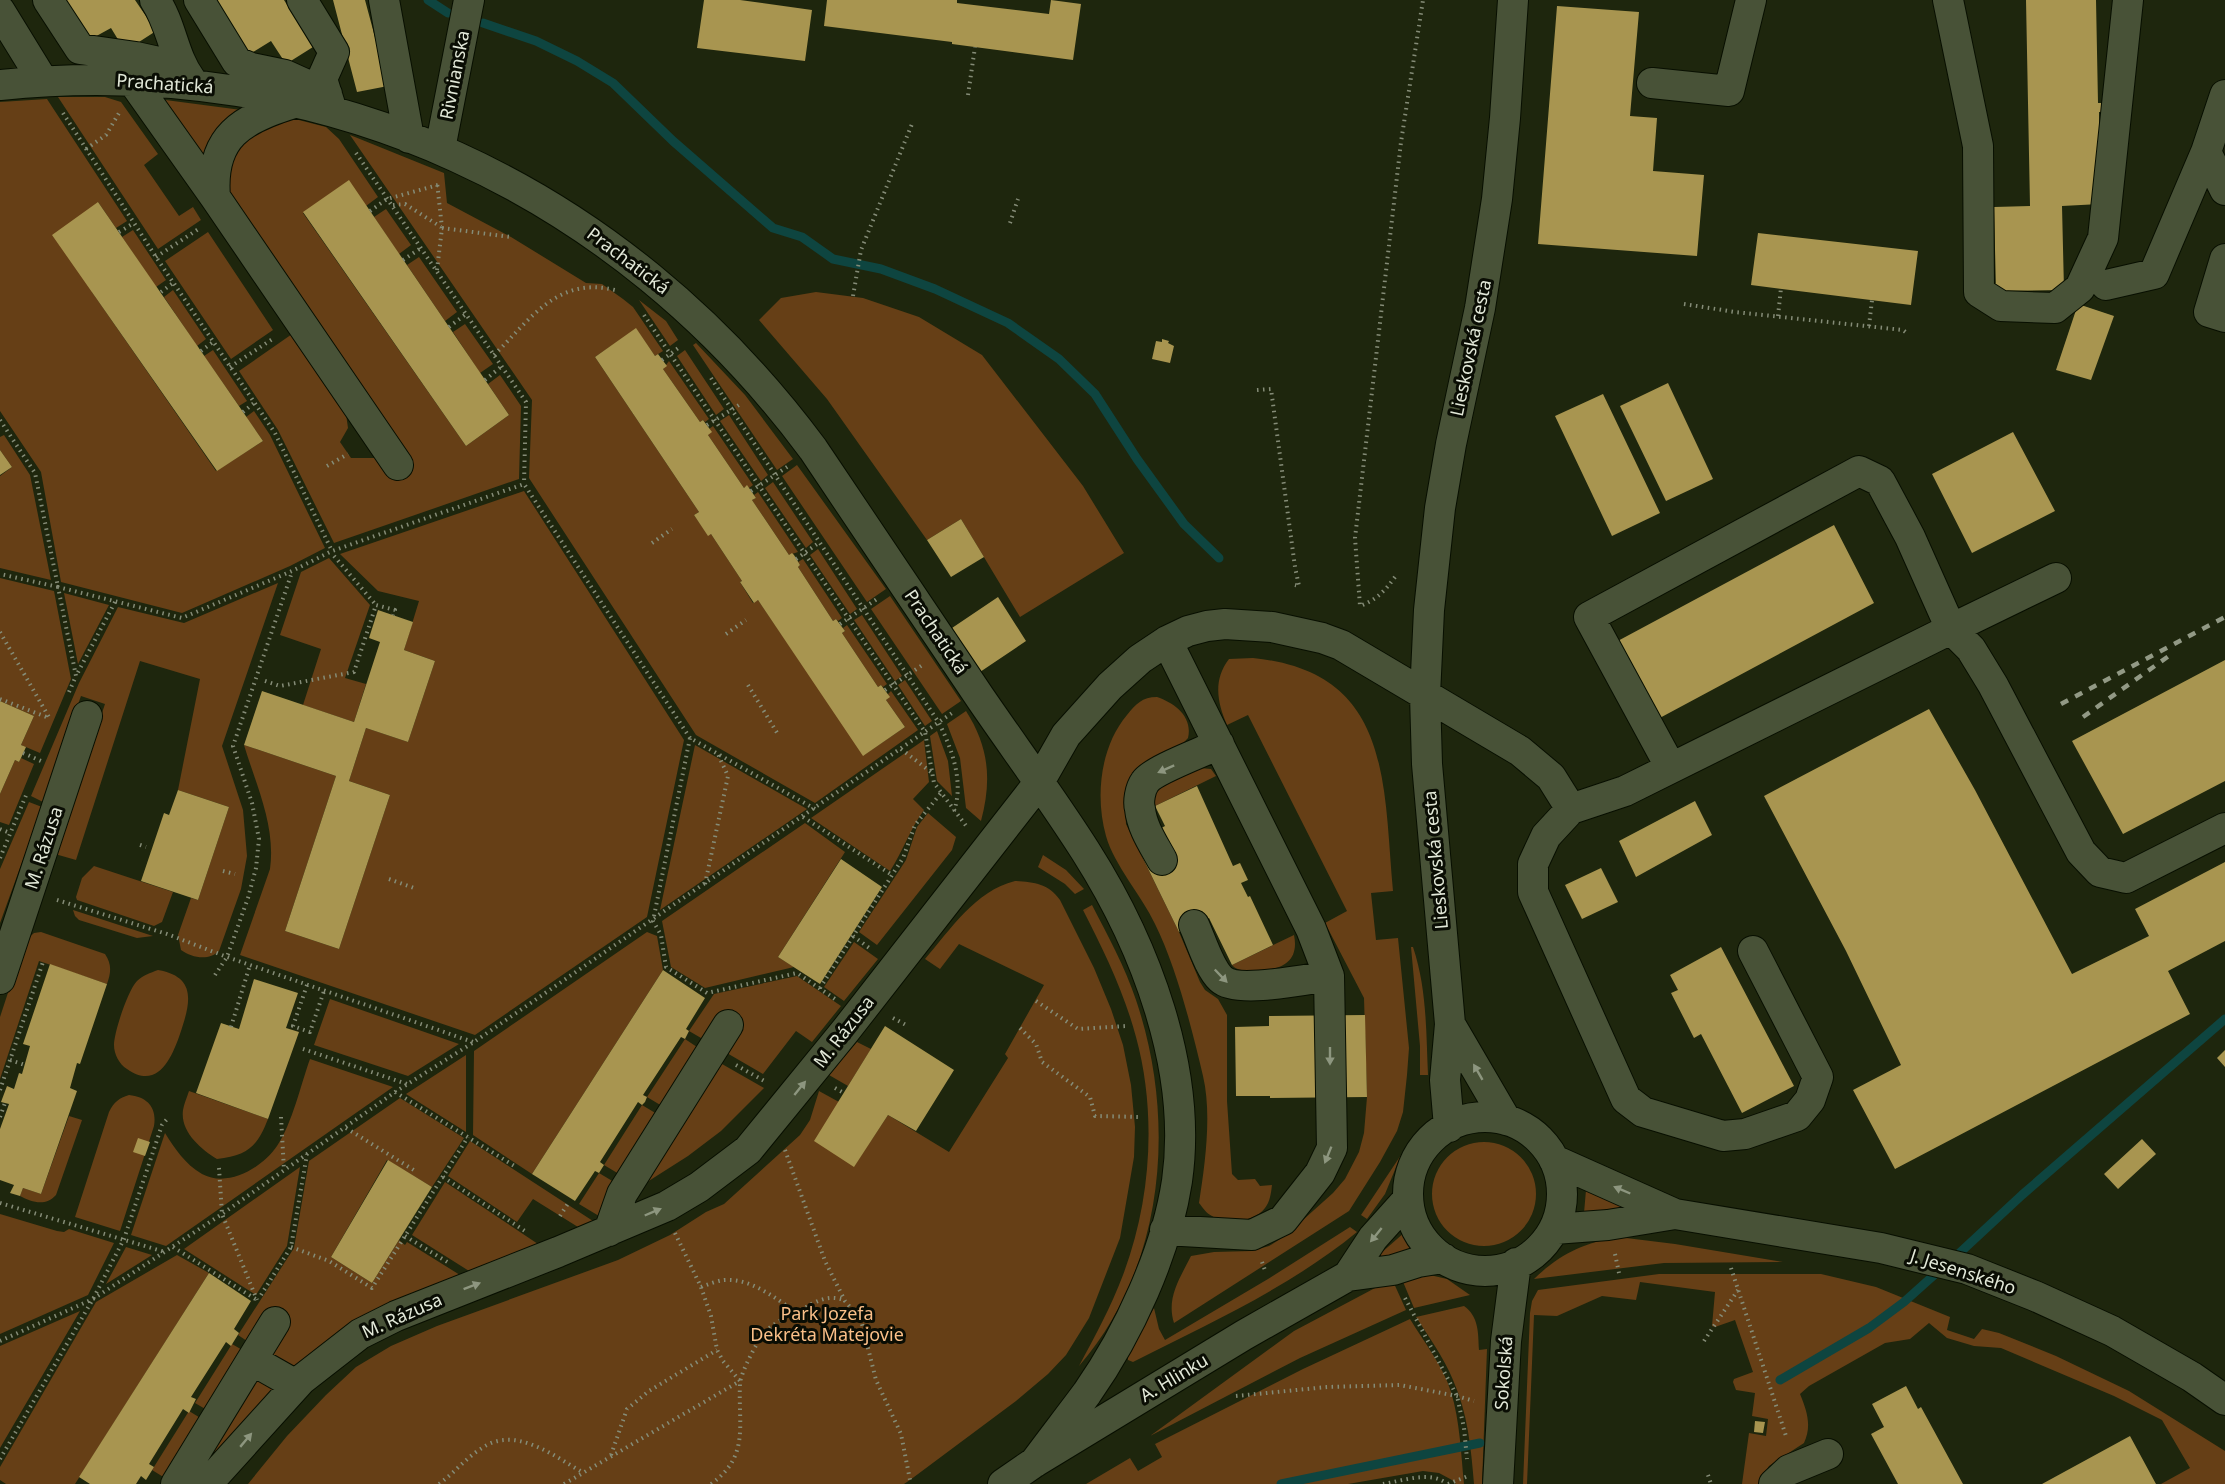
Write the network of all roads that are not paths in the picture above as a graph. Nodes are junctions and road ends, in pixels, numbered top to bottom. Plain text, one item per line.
1 (48, 0) edge
2 (155, 0) edge
3 (199, 0) edge
4 (302, 0) edge
5 (384, 0) edge
6 (1513, 0) edge
7 (1751, 0) edge
8 (1948, 0) edge
9 (2128, 0) edge
10 (469, 1) edge
11 (0, 11) edge
12 (188, 76) junction
13 (132, 80) junction
14 (43, 81) junction
15 (1652, 83) dead end
16 (0, 86) edge
17 (2225, 95) edge
18 (329, 102) junction
19 (296, 103) junction
20 (409, 138) junction
21 (2206, 152) junction
22 (438, 163) junction
23 (2225, 190) edge
24 (215, 196) junction
25 (2225, 259) edge
26 (2106, 285) dead end
27 (2225, 316) edge
28 (398, 465) dead end
29 (2056, 578) dead end
30 (1951, 629) junction
31 (1167, 641) junction
32 (1425, 695) junction
33 (87, 716) dead end
34 (1219, 744) junction
35 (1671, 768) junction
36 (1038, 784) junction
37 (1571, 809) junction
38 (2225, 828) edge
39 (1162, 860) dead end
40 (1194, 925) dead end
41 (1753, 951) dead end
42 (1329, 976) junction
43 (0, 979) edge
44 (1450, 1024) junction
45 (728, 1025) dead end
46 (1506, 1120) junction
47 (1449, 1127) junction
48 (1554, 1160) junction
49 (1408, 1198) junction
50 (1675, 1214) junction
51 (1554, 1229) junction
52 (1165, 1230) junction
53 (609, 1231) junction
54 (1443, 1258) junction
55 (1516, 1263) junction
56 (1485, 1270) junction
57 (1348, 1276) junction
58 (266, 1312) road end
59 (1506, 1341) junction
60 (252, 1360) junction
61 (296, 1385) junction
62 (2225, 1400) edge
63 (1828, 1454) dead end
64 (1035, 1462) junction
65 (176, 1484) edge
66 (207, 1484) edge
67 (1003, 1484) edge
68 (1498, 1484) edge
69 (1774, 1484) edge

1 - 12 street
2 - 12 street
3 - 18 street
4 - 18 street
5 - 20 street
6 - 32 street, Lieskovská cesta
7 - 15 street
8 - 9 street
10 - 22 street, Rivnianska
11 - 14 street
12 - 13 street, Prachatická
12 - 19 street, Prachatická
13 - 14 street, Prachatická
13 - 24 street
14 - 16 street, Prachatická
17 - 21 street
18 - 19 street, Prachatická
18 - 20 street, Prachatická
19 - 24 street
20 - 22 street, Prachatická
21 - 23 street
21 - 26 street
22 - 36 street, Prachatická
24 - 28 street
25 - 27 street
29 - 30 street
30 - 35 street
30 - 35 street
30 - 38 street
31 - 32 street
31 - 34 street
31 - 36 street
32 - 37 street
32 - 44 street, Lieskovská cesta
33 - 43 street, M. Rázusa
34 -> 39 street
34 - 42 street
35 - 37 street
36 - 52 street, Prachatická
53 -> 36 street, M. Rázusa
37 - 41 street
40 -> 42 street
42 -> 52 street
46 -> 44 street, Lieskovská cesta
44 - 47 street, Lieskovská cesta
45 - 53 street
46 - 47 street
46 - 48 street
47 - 49 street
50 -> 48 street, J. Jesenského
48 - 51 street
49 - 54 street
49 -> 57 street
50 - 51 street, J. Jesenského
50 - 62 street, J. Jesenského
51 - 55 street
52 - 64 street, Prachatická
61 -> 53 street, M. Rázusa
54 - 56 street
54 - 57 street
55 - 56 street
55 - 59 street, Sokolská
56 - 59 street
57 - 64 street, A. Hlinku
58 - 60 street
59 - 68 street, Sokolská
60 - 61 street
60 - 65 street
66 -> 61 street, M. Rázusa
63 - 69 street
64 - 67 street, A. Hlinku

